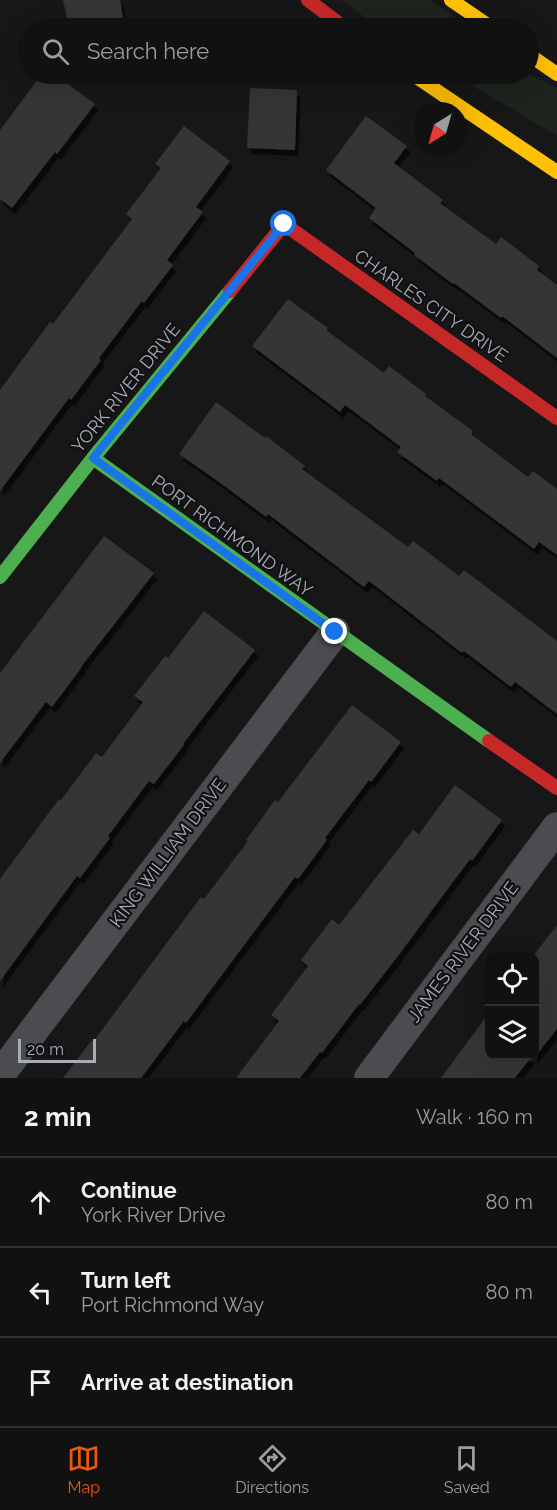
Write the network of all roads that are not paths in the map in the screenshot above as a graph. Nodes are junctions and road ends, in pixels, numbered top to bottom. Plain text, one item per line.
1 (308, 0) edge
2 (451, 0) edge
3 (332, 18) edge
4 (477, 18) edge
5 (539, 62) edge
6 (557, 74) edge
7 (427, 84) edge
8 (557, 172) edge
9 (284, 224) joint
10 (557, 418) edge
11 (93, 458) junction
12 (0, 577) edge
13 (335, 632) junction
14 (557, 788) edge
15 (557, 827) edge
16 (0, 1075) edge
17 (369, 1078) edge

1 - 3 street
2 - 4 street
5 - 6 street
7 - 8 street
9 - 10 street, CHARLES CITY DRIVE
9 - 11 street, YORK RIVER DRIVE
11 - 12 street, YORK RIVER DRIVE
11 - 13 street, PORT RICHMOND WAY
13 - 14 street, PORT RICHMOND WAY
13 - 16 street, KING WILLIAM DRIVE
15 - 17 street, JAMES RIVER DRIVE

